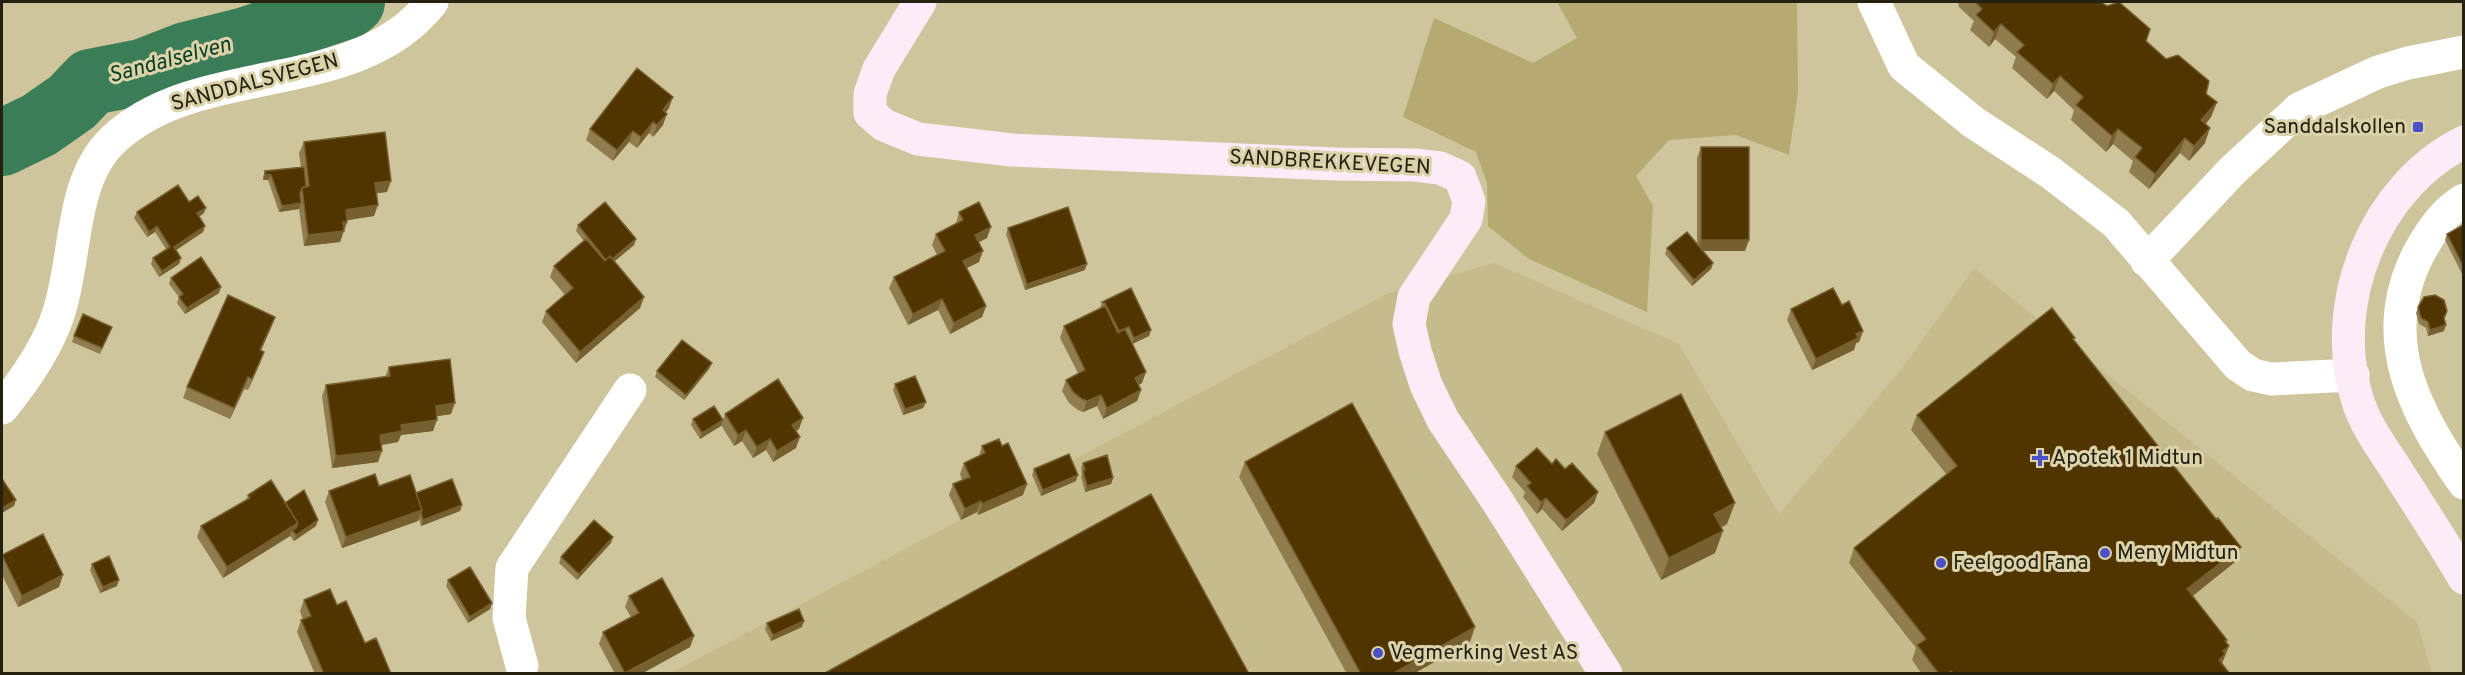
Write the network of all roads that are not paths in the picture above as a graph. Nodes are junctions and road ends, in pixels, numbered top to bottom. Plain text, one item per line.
1 (432, 2) edge
2 (920, 2) edge
3 (1874, 2) edge
4 (2463, 52) edge
5 (2463, 142) edge
6 (2463, 200) edge
7 (2148, 261) junction
8 (2353, 375) junction
9 (630, 390) dead end
10 (2, 408) edge
11 (2463, 483) edge
12 (2463, 578) edge
13 (522, 666) dead end
14 (1606, 674) edge

1 - 10 street, SANDDALSVEGEN
2 - 14 street, SANDBREKKEVEGEN
3 - 7 street
4 - 7 street
5 - 8 street
6 - 11 street
7 - 8 street
8 - 12 street
9 - 13 street

